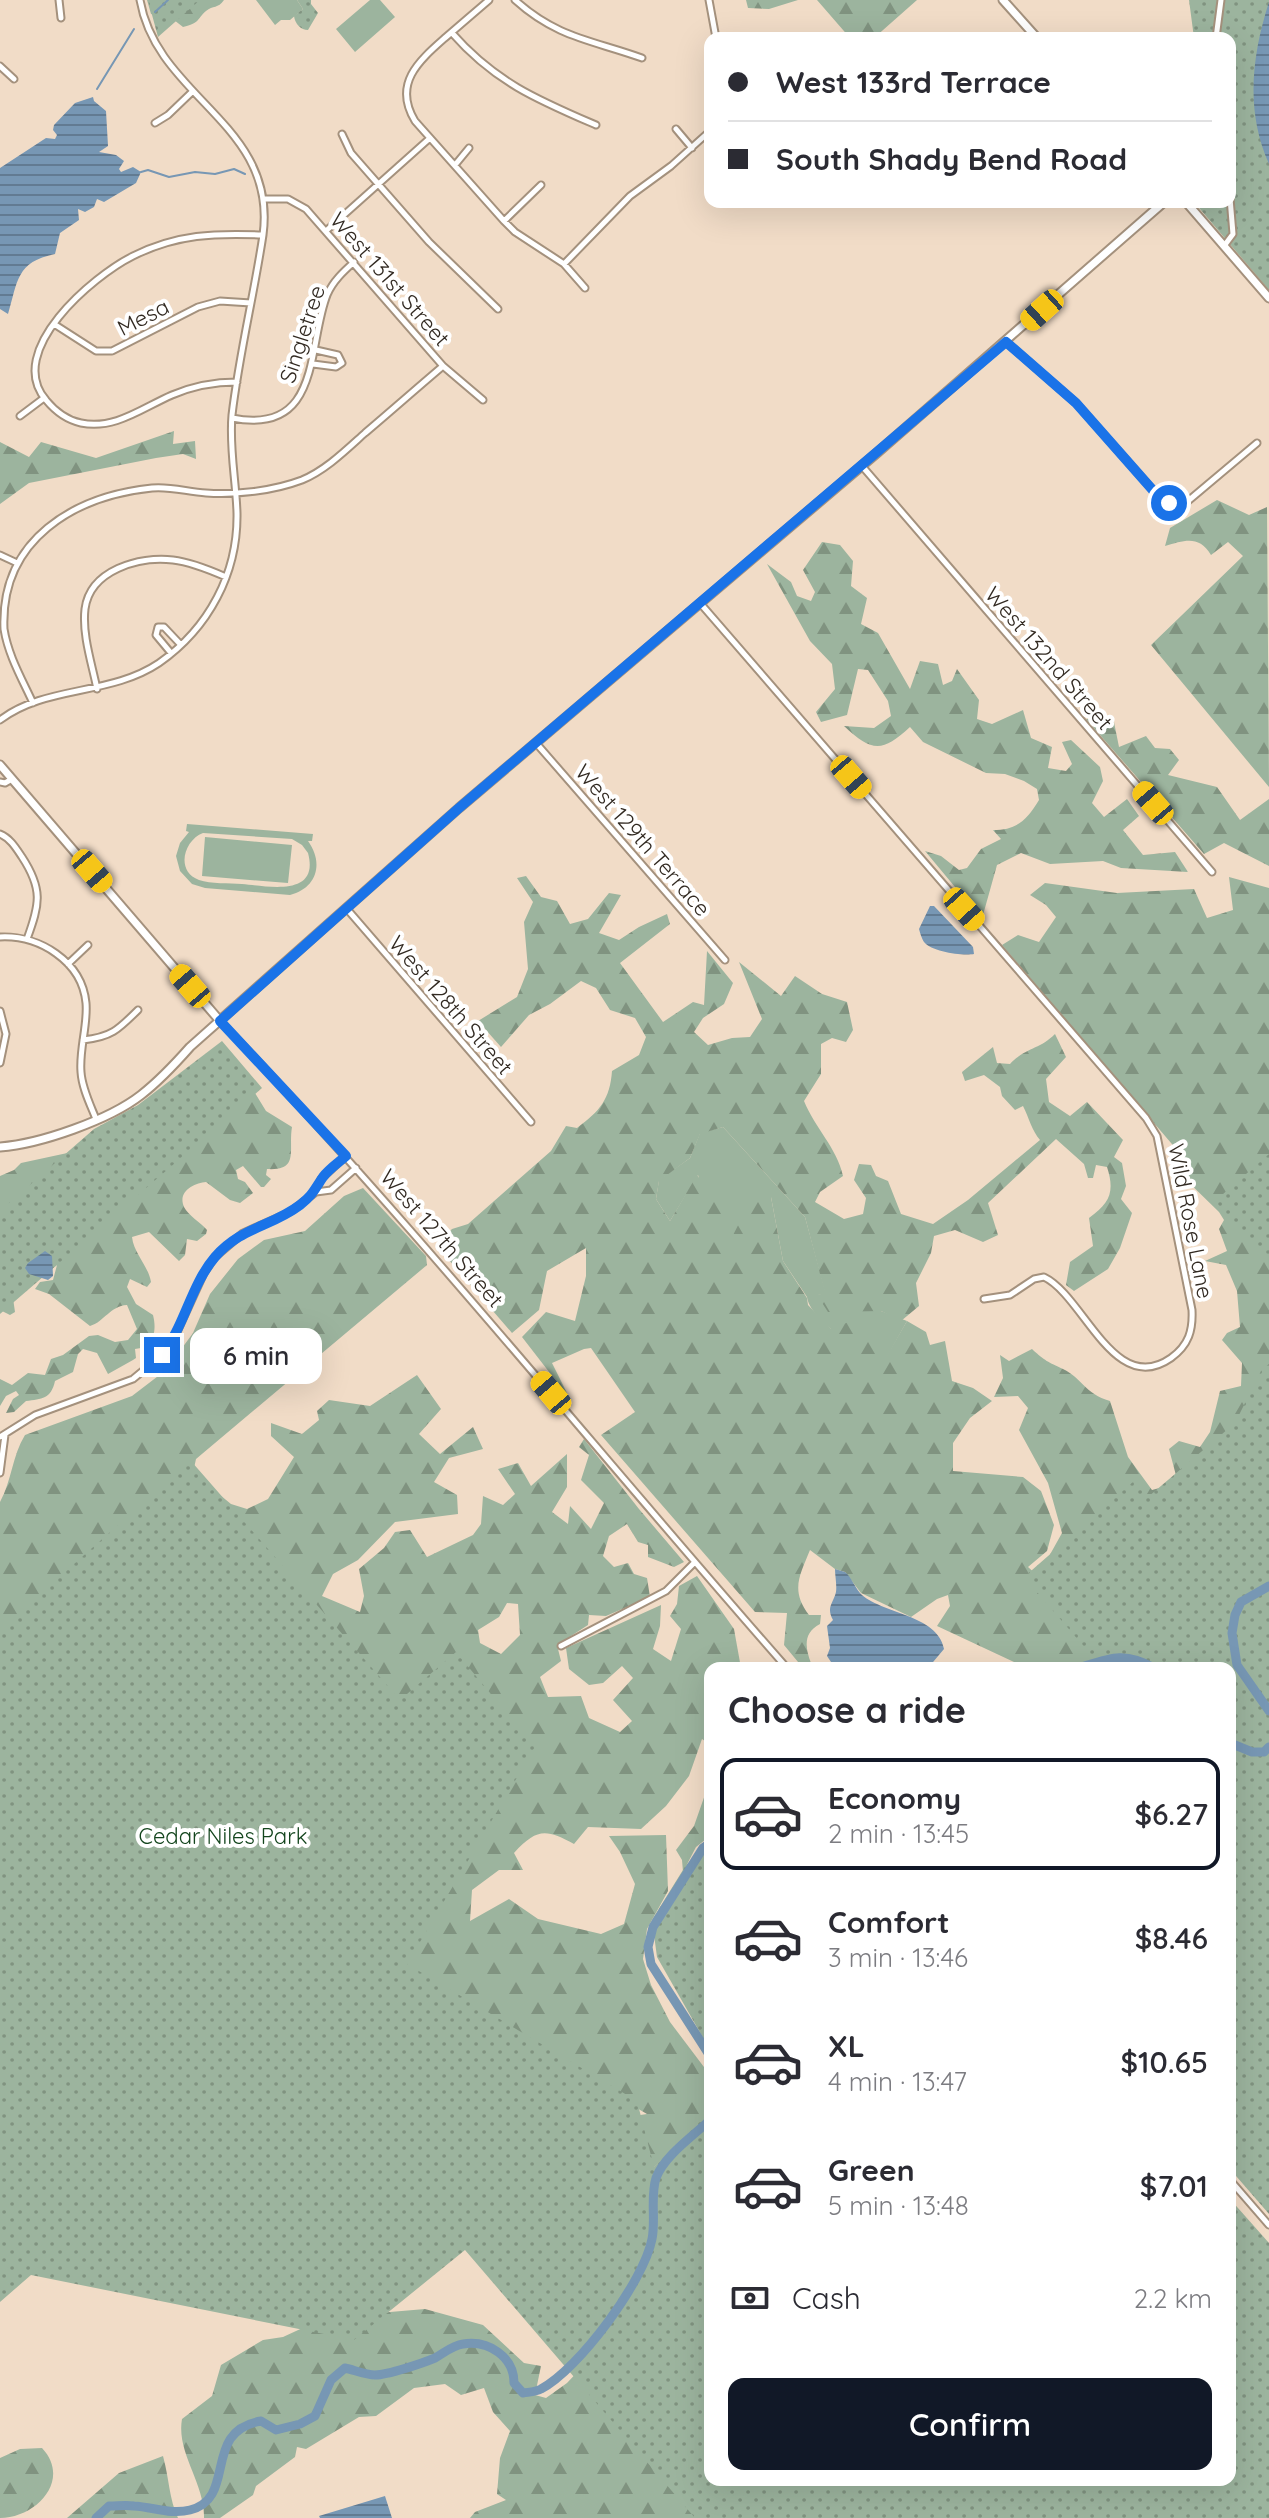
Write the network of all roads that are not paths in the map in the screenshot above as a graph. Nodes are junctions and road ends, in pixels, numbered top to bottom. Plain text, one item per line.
1 (59, 0) edge
2 (140, 0) edge
3 (489, 0) edge
4 (515, 0) edge
5 (709, 0) edge
6 (1003, 0) edge
7 (1221, 0) edge
8 (61, 18) dead end
9 (715, 32) edge
10 (1032, 32) edge
11 (1217, 32) edge
12 (452, 33) junction
13 (642, 58) dead end
14 (0, 66) edge
15 (14, 79) dead end
16 (193, 91) junction
17 (155, 123) dead end
18 (596, 125) dead end
19 (676, 129) dead end
20 (342, 134) dead end
21 (704, 137) edge
22 (430, 138) junction
23 (469, 148) dead end
24 (692, 148) junction
25 (455, 165) junction
26 (378, 182) junction
27 (541, 185) dead end
28 (264, 199) junction
29 (1157, 208) edge
30 (1191, 208) edge
31 (1231, 208) edge
32 (504, 221) junction
33 (327, 230) junction
34 (263, 235) junction
35 (1224, 246) junction
36 (354, 262) junction
37 (564, 264) junction
38 (585, 288) dead end
39 (1269, 298) edge
40 (251, 303) junction
41 (498, 309) dead end
42 (54, 324) junction
43 (1006, 342) junction
44 (316, 350) junction
45 (313, 364) junction
46 (443, 366) junction
47 (237, 382) junction
48 (44, 398) junction
49 (483, 400) dead end
50 (20, 416) dead end
51 (232, 418) junction
52 (1257, 443) dead end
53 (862, 466) junction
54 (235, 493) junction
55 (0, 555) edge
56 (15, 562) junction
57 (226, 577) junction
58 (700, 603) junction
59 (2, 622) edge
60 (181, 645) junction
61 (171, 653) junction
62 (97, 689) junction
63 (33, 703) junction
64 (0, 720) edge
65 (536, 743) junction
66 (0, 765) edge
67 (12, 779) junction
68 (0, 782) edge
69 (0, 834) edge
70 (1212, 872) dead end
71 (347, 909) junction
72 (0, 937) edge
73 (27, 939) junction
74 (88, 945) dead end
75 (725, 960) dead end
76 (68, 964) junction
77 (138, 1010) dead end
78 (0, 1011) edge
79 (220, 1021) junction
80 (83, 1040) junction
81 (0, 1063) edge
82 (96, 1119) junction
83 (531, 1122) dead end
84 (0, 1147) edge
85 (346, 1156) junction
86 (356, 1168) junction
87 (316, 1192) junction
88 (984, 1299) dead end
89 (3, 1436) edge
90 (0, 1473) edge
91 (695, 1562) junction
92 (561, 1646) dead end
93 (782, 1662) edge
94 (1236, 2187) edge
95 (1269, 2225) edge

1 - 8 street
2 - 16 street
3 - 12 street
4 - 13 street
5 - 9 street
6 - 10 street
7 - 11 street
12 - 18 street
12 - 22 street
14 - 15 street
16 - 17 street
16 - 28 street
19 - 24 street
20 - 26 street
21 - 24 street
22 - 25 street
22 - 26 street
23 - 25 street
24 - 37 street
25 - 32 street
26 - 33 street
26 - 41 street
27 - 32 street
28 - 33 street, West 131st Street
28 - 34 street
29 - 43 street
30 - 35 street
31 - 35 street
32 - 37 street
33 - 36 street, West 131st Street
34 - 40 street
34 - 42 street
35 - 39 street
36 - 44 street, Singletree
36 - 46 street, West 131st Street
37 - 38 street
40 - 42 street, Mesa
40 - 47 street
42 - 48 street
43 - 52 street
43 - 53 street
44 - 45 street, Singletree
44 - 45 street
45 - 51 street, Singletree
46 - 49 street, West 131st Street
46 - 54 street
47 - 48 street
47 - 51 street
48 - 50 street
51 - 54 street
53 - 58 street
53 - 70 street, West 132nd Street
54 - 56 street
54 - 57 street
55 - 56 street
56 - 59 street
57 - 60 street
57 - 62 street
58 - 65 street
58 - 88 street, Wild Rose Lane
59 - 63 street
60 - 61 street
60 - 61 street
61 - 62 street
62 - 63 street
63 - 64 street
65 - 71 street
65 - 75 street, West 129th Terrace
66 - 67 street, West 127th Street
67 - 68 street
67 - 79 street, West 127th Street
69 - 73 street
71 - 79 street
71 - 83 street, West 128th Street
72 - 73 street
73 - 76 street
74 - 76 street
76 - 80 street
77 - 80 street
78 - 81 street
79 - 82 street
79 - 85 street, West 127th Street
80 - 82 street
82 - 84 street
85 - 86 street, West 127th Street
85 - 87 street
86 - 87 street
86 - 91 street, West 127th Street
87 - 89 street
89 - 90 street
91 - 92 street
91 - 93 street, West 127th Street
94 - 95 street

